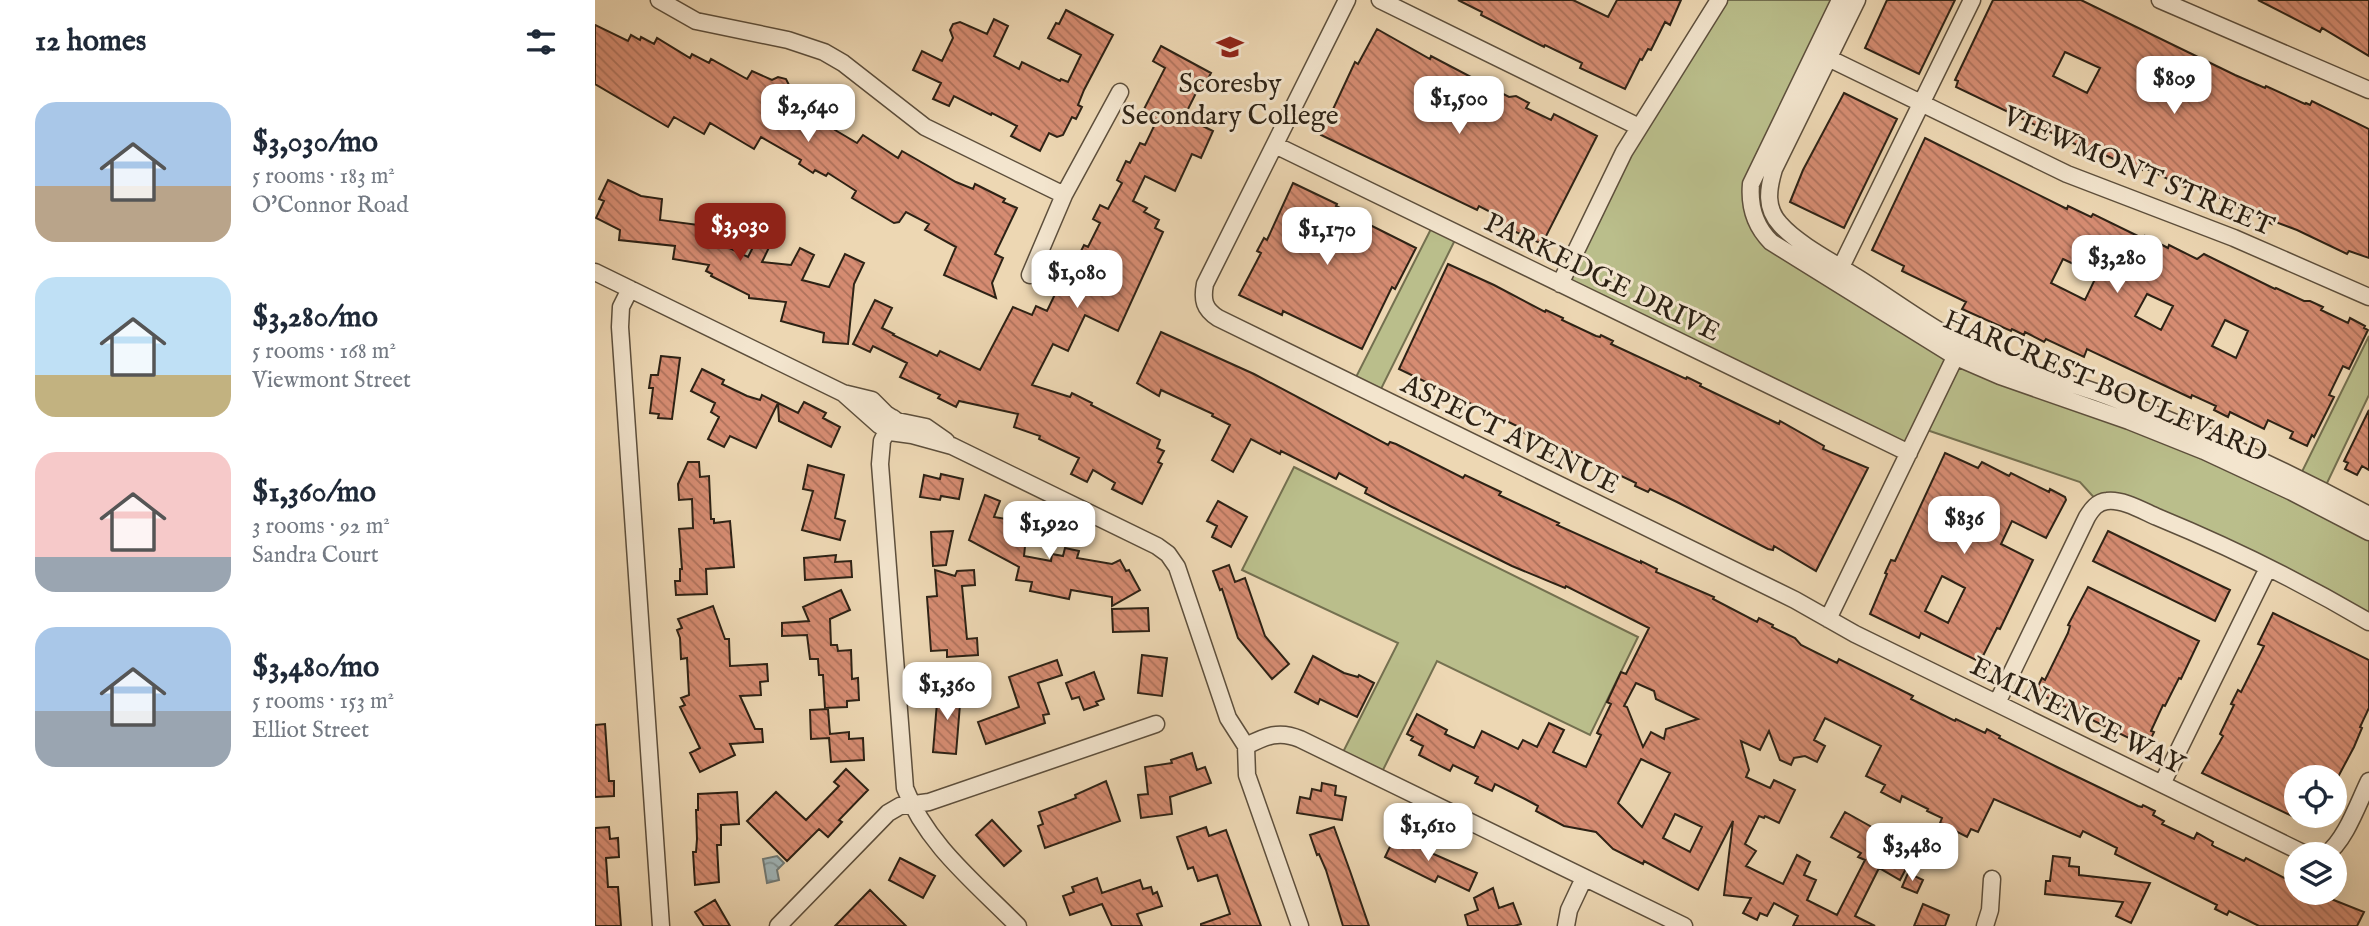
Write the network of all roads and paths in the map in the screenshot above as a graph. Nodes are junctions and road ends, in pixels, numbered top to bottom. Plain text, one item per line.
1 (659, 0) edge
2 (1347, 0) edge
3 (1380, 0) edge
4 (1719, 0) edge
5 (1840, 0) edge
6 (1857, 0) edge
7 (1972, 0) edge
8 (2160, 0) edge
9 (1822, 55) junction
10 (2369, 90) edge
11 (1120, 92) dead end
12 (1921, 104) junction
13 (1639, 127) junction
14 (1275, 145) junction
15 (1064, 195) junction
16 (1841, 267) junction
17 (595, 272) edge
18 (1030, 275) dead end
19 (1560, 284) junction
20 (630, 289) junction
21 (2369, 298) edge
22 (1959, 350) junction
23 (890, 424) junction
24 (1909, 453) junction
25 (2369, 515) edge
26 (2369, 532) edge
27 (2268, 568) junction
28 (1828, 619) junction
29 (2369, 622) edge
30 (1997, 703) junction
31 (1156, 724) dead end
32 (1246, 746) junction
33 (2369, 781) edge
34 (2162, 784) junction
35 (911, 805) junction
36 (2339, 842) edge
37 (2284, 844) edge
38 (1584, 878) junction
39 (1993, 879) dead end
40 (661, 926) edge
41 (778, 926) edge
42 (1018, 926) edge
43 (1300, 926) edge
44 (1566, 926) edge
45 (1684, 926) edge
46 (1985, 926) edge

1 - 15 street
2 - 14 street, ASPECT AVENUE
3 - 13 street
4 - 13 street
5 - 9 street, HARCREST BOULEVARD
6 - 9 street, HARCREST BOULEVARD
7 - 12 street
8 - 10 street
9 - 12 street, VIEWMONT STREET
9 - 16 street, HARCREST BOULEVARD
9 - 22 street, HARCREST BOULEVARD
11 - 15 street
12 - 16 street
12 - 21 street, VIEWMONT STREET
13 - 19 street
14 - 19 street, PARKEDGE DRIVE
14 - 28 street, ASPECT AVENUE
15 - 18 street
16 - 22 street, HARCREST BOULEVARD
17 - 20 street
19 - 24 street, PARKEDGE DRIVE
20 - 23 street
20 - 40 street
22 - 24 street
22 - 25 street, HARCREST BOULEVARD
22 - 26 street, HARCREST BOULEVARD
23 - 32 street
23 - 35 street
24 - 28 street
27 - 29 street
27 - 30 street
27 - 34 street
28 - 30 street, EMINENCE WAY
30 - 34 street, EMINENCE WAY
31 - 35 street
32 - 38 street
32 - 43 street
33 - 36 street
34 - 37 street, EMINENCE WAY
35 - 41 street
35 - 42 street
38 - 44 street
38 - 45 street
39 - 46 street

